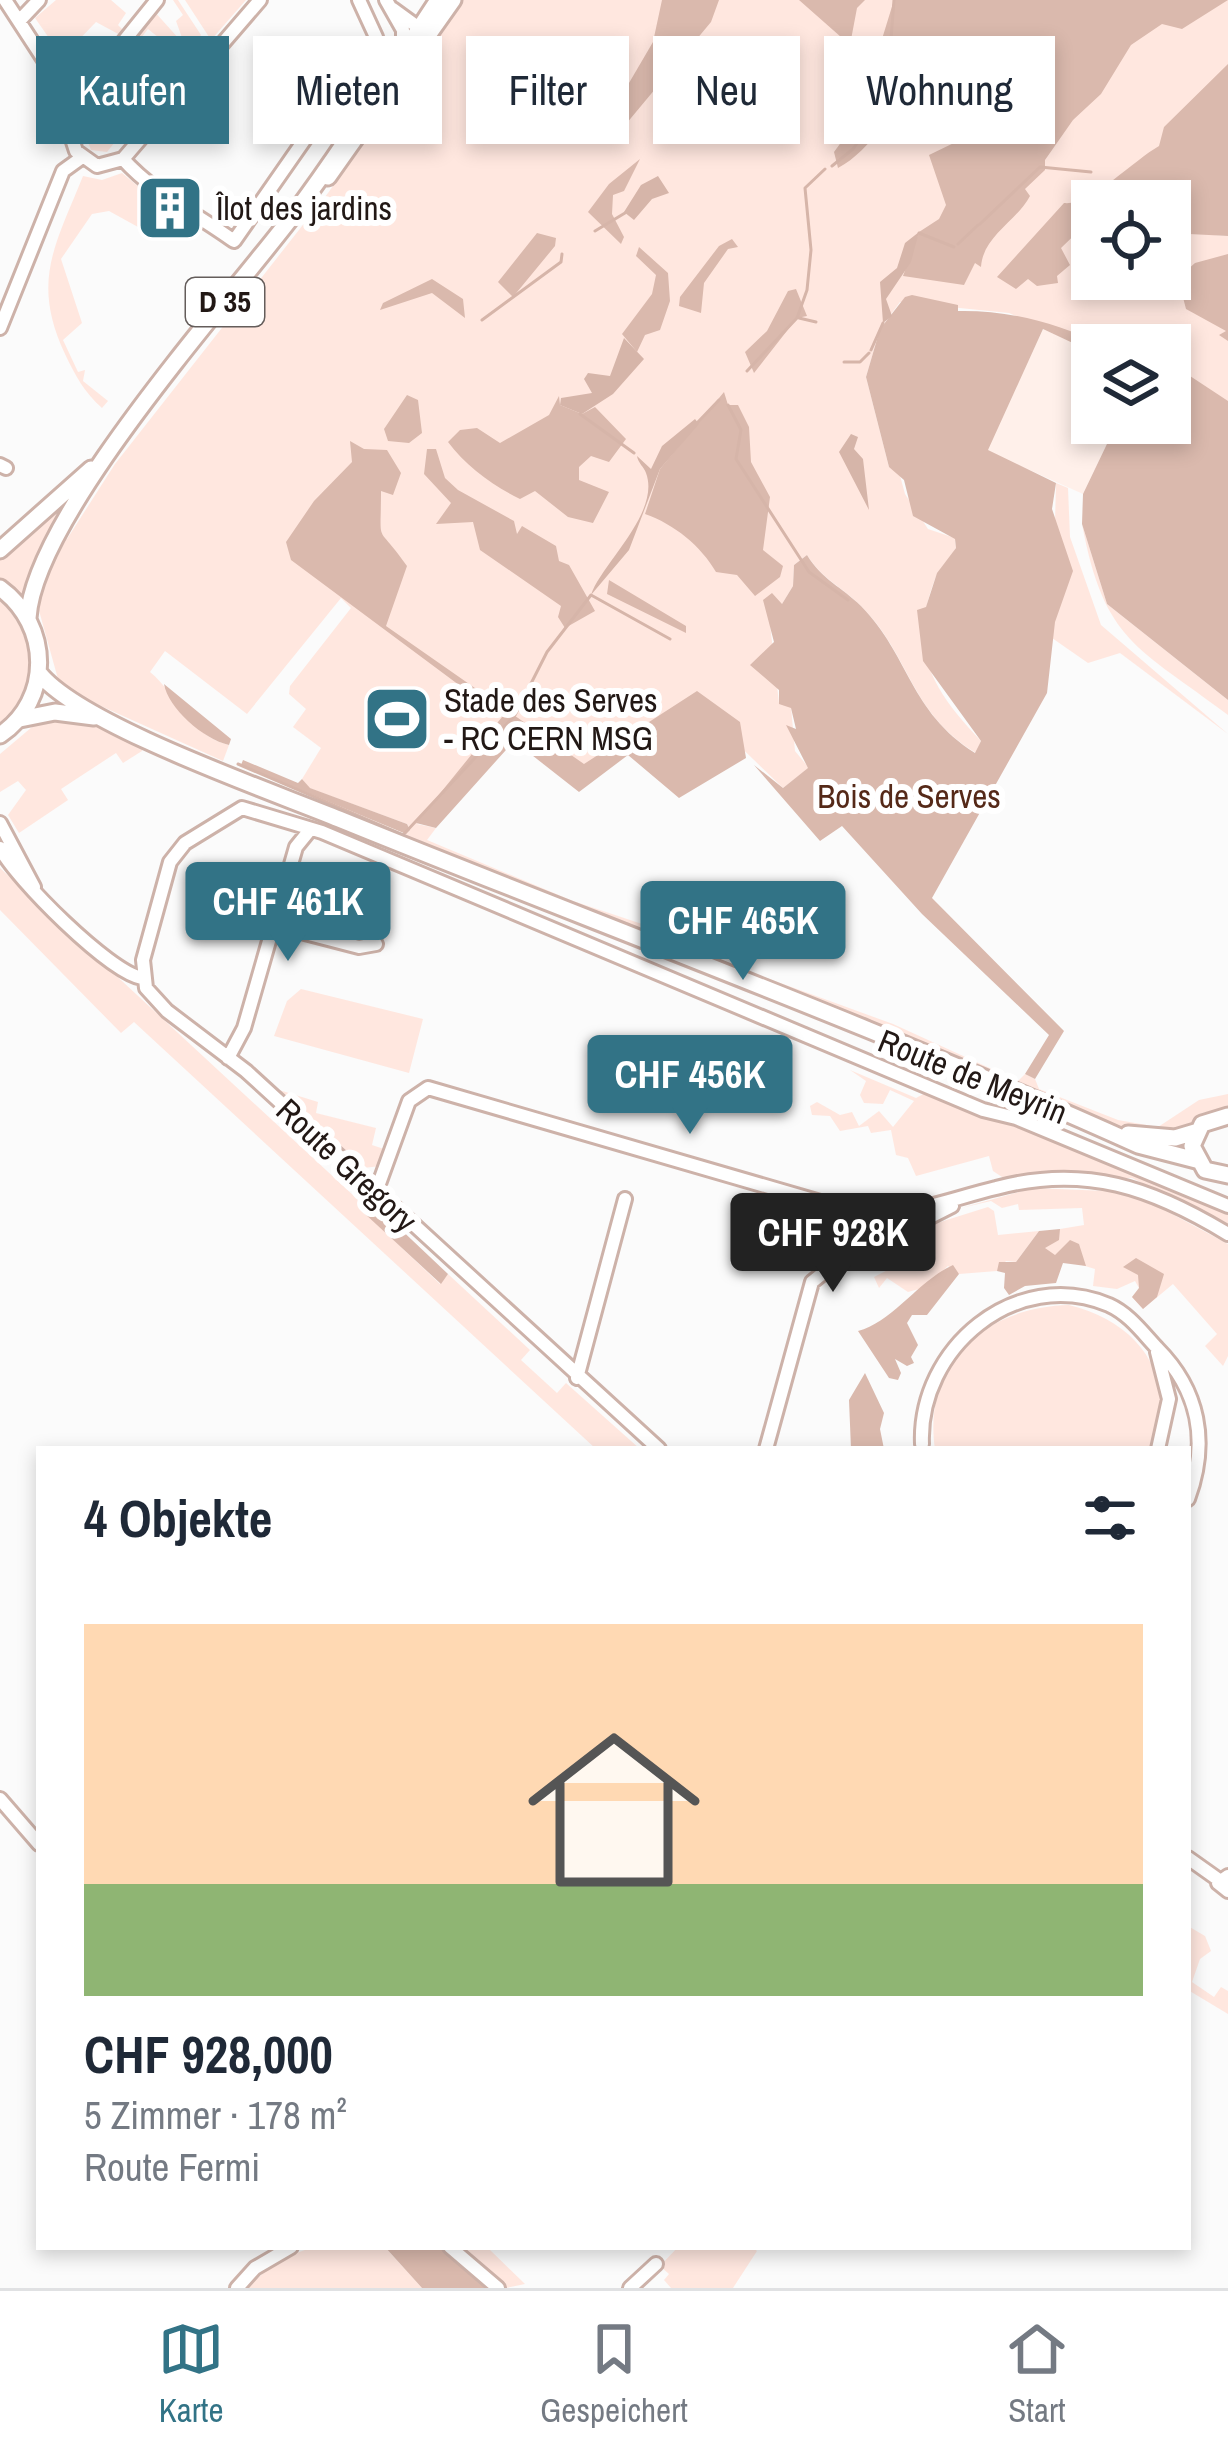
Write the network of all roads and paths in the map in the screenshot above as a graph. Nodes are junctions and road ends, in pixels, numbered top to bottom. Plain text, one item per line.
1 (5, 0) edge
2 (39, 0) edge
3 (157, 0) edge
4 (260, 0) edge
5 (359, 0) edge
6 (435, 0) edge
7 (453, 0) edge
8 (389, 4) edge
9 (21, 19) junction
10 (416, 31) junction
11 (128, 36) edge
12 (36, 50) edge
13 (76, 144) edge
14 (81, 158) junction
15 (123, 160) junction
16 (297, 210) junction
17 (6, 296) edge
18 (0, 326) edge
19 (111, 450) junction
20 (0, 550) edge
21 (0, 589) edge
22 (28, 618) junction
23 (39, 673) junction
24 (20, 718) junction
25 (104, 718) junction
26 (0, 735) edge
27 (0, 823) edge
28 (309, 831) junction
29 (0, 848) edge
30 (0, 860) edge
31 (34, 888) junction
32 (274, 925) junction
33 (376, 944) dead end
34 (142, 977) junction
35 (229, 1058) junction
36 (1227, 1115) edge
37 (1111, 1132) junction
38 (1196, 1132) junction
39 (1196, 1160) junction
40 (1228, 1175) edge
41 (376, 1192) junction
42 (968, 1196) junction
43 (625, 1199) dead end
44 (1228, 1207) edge
45 (1228, 1234) edge
46 (1154, 1345) junction
47 (577, 1378) junction
48 (922, 1444) dead end
49 (656, 1446) edge
50 (767, 1446) edge
51 (1159, 1446) edge
52 (1191, 1486) edge
53 (0, 1799) edge
54 (36, 1841) edge
55 (1191, 1860) edge
56 (1225, 1882) edge
57 (285, 2250) edge
58 (454, 2250) edge
59 (656, 2264) dead end
60 (237, 2288) edge
61 (498, 2288) edge
62 (630, 2288) edge

1 - 9 street
2 - 9 street
3 - 11 street
4 - 15 street
5 - 15 street
6 - 10 main road, D 35
7 - 10 main road, D 35
8 - 10 street
9 - 12 street
10 - 16 main road, D 35
10 - 16 main road, D 35
13 - 14 street
14 - 15 street
14 - 17 street
16 - 19 main road, D 35
17 - 18 street
19 - 20 main road, D 35
19 - 22 main road, D 35
21 - 22 main road
22 - 23 main road
23 - 24 main road
23 - 25 main road, Route de Meyrin
24 - 25 main road, Route de Meyrin
24 - 26 main road
25 - 37 main road, Route de Meyrin
27 - 31 street, Route Gregory
28 - 32 street
28 - 34 street
28 - 44 street
29 - 31 street, Route Gregory
30 - 31 street, Route Gregory
31 - 34 street, Route Gregory
32 - 33 street
32 - 35 street
34 - 35 street, Route Gregory
35 - 41 street, Route Gregory
36 - 38 main road
37 - 38 main road, Route de Meyrin
37 - 39 main road, Route de Meyrin
38 - 39 main road
39 - 40 main road, Route de Meyrin
41 - 42 street
41 - 47 street, Route Gregory
42 - 45 street
42 - 50 street
43 - 47 street
46 - 48 street
46 - 51 street
46 - 52 street
47 - 49 street, Route Gregory
53 - 54 street
55 - 56 street
57 - 60 street
58 - 61 street
59 - 62 street

